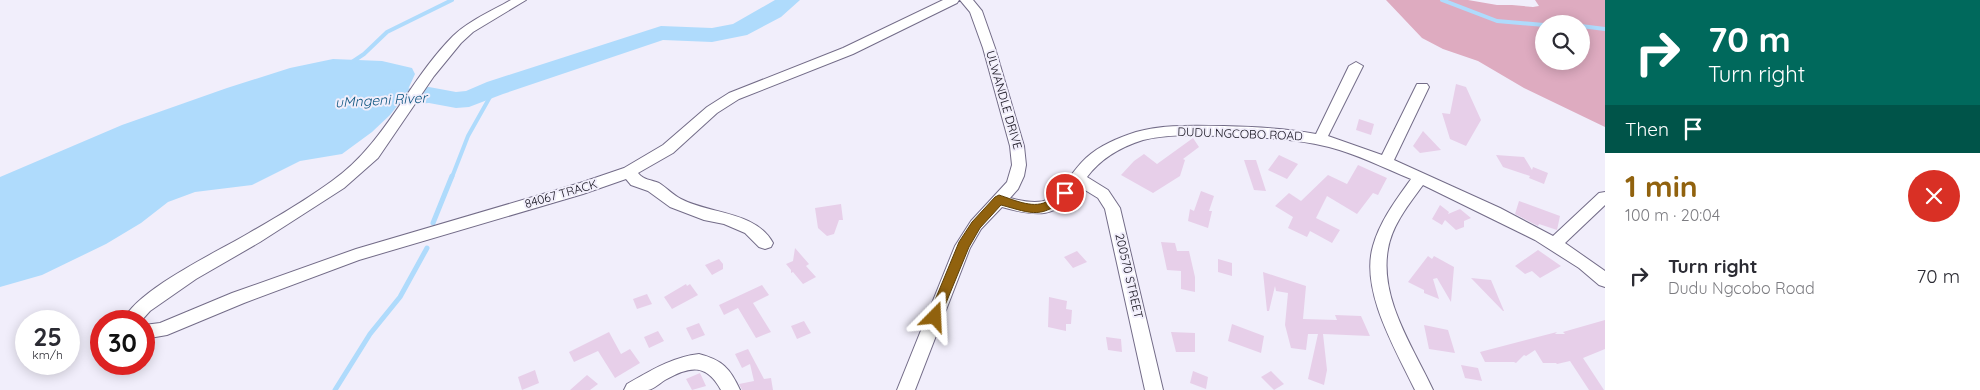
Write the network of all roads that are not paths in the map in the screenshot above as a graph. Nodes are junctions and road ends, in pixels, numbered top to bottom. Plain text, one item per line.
1 (520, 0) edge
2 (952, 0) edge
3 (966, 0) edge
4 (1356, 66) dead end
5 (1422, 87) dead end
6 (1320, 139) junction
7 (1386, 161) junction
8 (629, 172) junction
9 (1420, 177) junction
10 (1077, 178) junction
11 (1604, 196) edge
12 (999, 200) junction
13 (765, 243) dead end
14 (1554, 244) junction
15 (1605, 280) edge
16 (141, 310) edge
17 (155, 331) edge
18 (632, 390) edge
19 (730, 390) edge
20 (906, 390) edge
21 (1154, 390) edge
22 (1424, 390) edge

1 - 16 street
2 - 8 street, 84067 TRACK
3 - 12 street, ULWANDLE DRIVE
4 - 6 street
5 - 7 street
6 - 7 street, DUDU NGCOBO ROAD
6 - 10 street, DUDU NGCOBO ROAD
7 - 9 street, DUDU NGCOBO ROAD
8 - 13 street
8 - 17 street, 84067 TRACK
9 - 14 street, DUDU NGCOBO ROAD
9 - 22 street
10 - 12 street, DUDU NGCOBO ROAD
10 - 21 street, 200570 STREET
11 - 14 street
12 - 20 street, ULWANDLE DRIVE
14 - 15 street, DUDU NGCOBO ROAD
18 - 19 street

